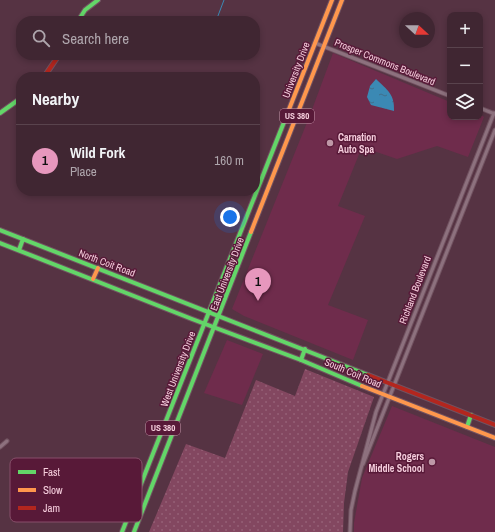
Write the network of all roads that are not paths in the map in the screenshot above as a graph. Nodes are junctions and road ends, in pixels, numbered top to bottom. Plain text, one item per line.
1 (98, 0) edge
2 (332, 0) edge
3 (342, 0) edge
4 (81, 16) edge
5 (315, 43) junction
6 (324, 46) junction
7 (56, 60) edge
8 (48, 72) edge
9 (447, 95) edge
10 (16, 102) edge
11 (483, 109) edge
12 (0, 113) edge
13 (494, 114) edge
14 (495, 130) edge
15 (260, 182) edge
16 (254, 196) edge
17 (0, 230) edge
18 (22, 238) junction
19 (0, 243) edge
20 (19, 250) junction
21 (98, 268) junction
22 (93, 279) junction
23 (209, 311) junction
24 (219, 316) junction
25 (204, 324) junction
26 (215, 327) junction
27 (305, 349) junction
28 (301, 360) junction
29 (388, 382) junction
30 (394, 385) junction
31 (383, 394) junction
32 (390, 396) junction
33 (471, 415) junction
34 (495, 425) edge
35 (467, 427) junction
36 (495, 438) edge
37 (7, 441) dead end
38 (0, 447) edge
39 (359, 475) junction
40 (142, 481) edge
41 (142, 512) edge
42 (126, 522) edge
43 (138, 522) edge
44 (122, 532) edge
45 (134, 532) edge
46 (350, 532) edge

1 - 4 main road
2 - 5 main road, University Drive / US 380
3 - 6 main road, East University Drive / US 380
5 - 6 street, Prosper Commons Boulevard
5 - 15 main road, University Drive / US 380
6 - 9 street, Prosper Commons Boulevard
6 - 24 main road, East University Drive / US 380
7 - 8 main road
10 - 12 main road
11 - 13 street
13 - 29 street, Richland Boulevard
14 - 30 street, Richland Boulevard
16 - 23 main road, University Drive / US 380
17 - 18 main road, North Coit Road
18 - 20 main road
18 - 21 main road, North Coit Road
19 - 20 main road, North Coit Road
20 - 22 main road, North Coit Road
21 - 22 main road
21 - 23 main road, North Coit Road
22 - 25 main road, North Coit Road
23 - 24 main road, South Coit Road
23 - 25 main road, University Drive / US 380
24 - 26 main road, East University Drive / US 380
24 - 27 main road, South Coit Road
25 - 26 main road, South Coit Road
25 - 40 main road, West University Drive / US 380
26 - 28 main road, South Coit Road
26 - 41 main road, East University Drive / US 380
27 - 28 main road
27 - 29 main road, South Coit Road
28 - 31 main road, South Coit Road
29 - 30 main road, South Coit Road
29 - 31 street, Richland Boulevard
30 - 32 street, Richland Boulevard
30 - 33 main road, South Coit Road
31 - 32 main road, South Coit Road
31 - 39 street, Richland Boulevard
32 - 35 main road, South Coit Road
32 - 39 street, Richland Boulevard
33 - 34 main road, South Coit Road
33 - 35 main road
35 - 36 main road, South Coit Road
37 - 38 street
39 - 46 street, Richland Boulevard
42 - 44 main road, West University Drive / US 380
43 - 45 main road, East University Drive / US 380

